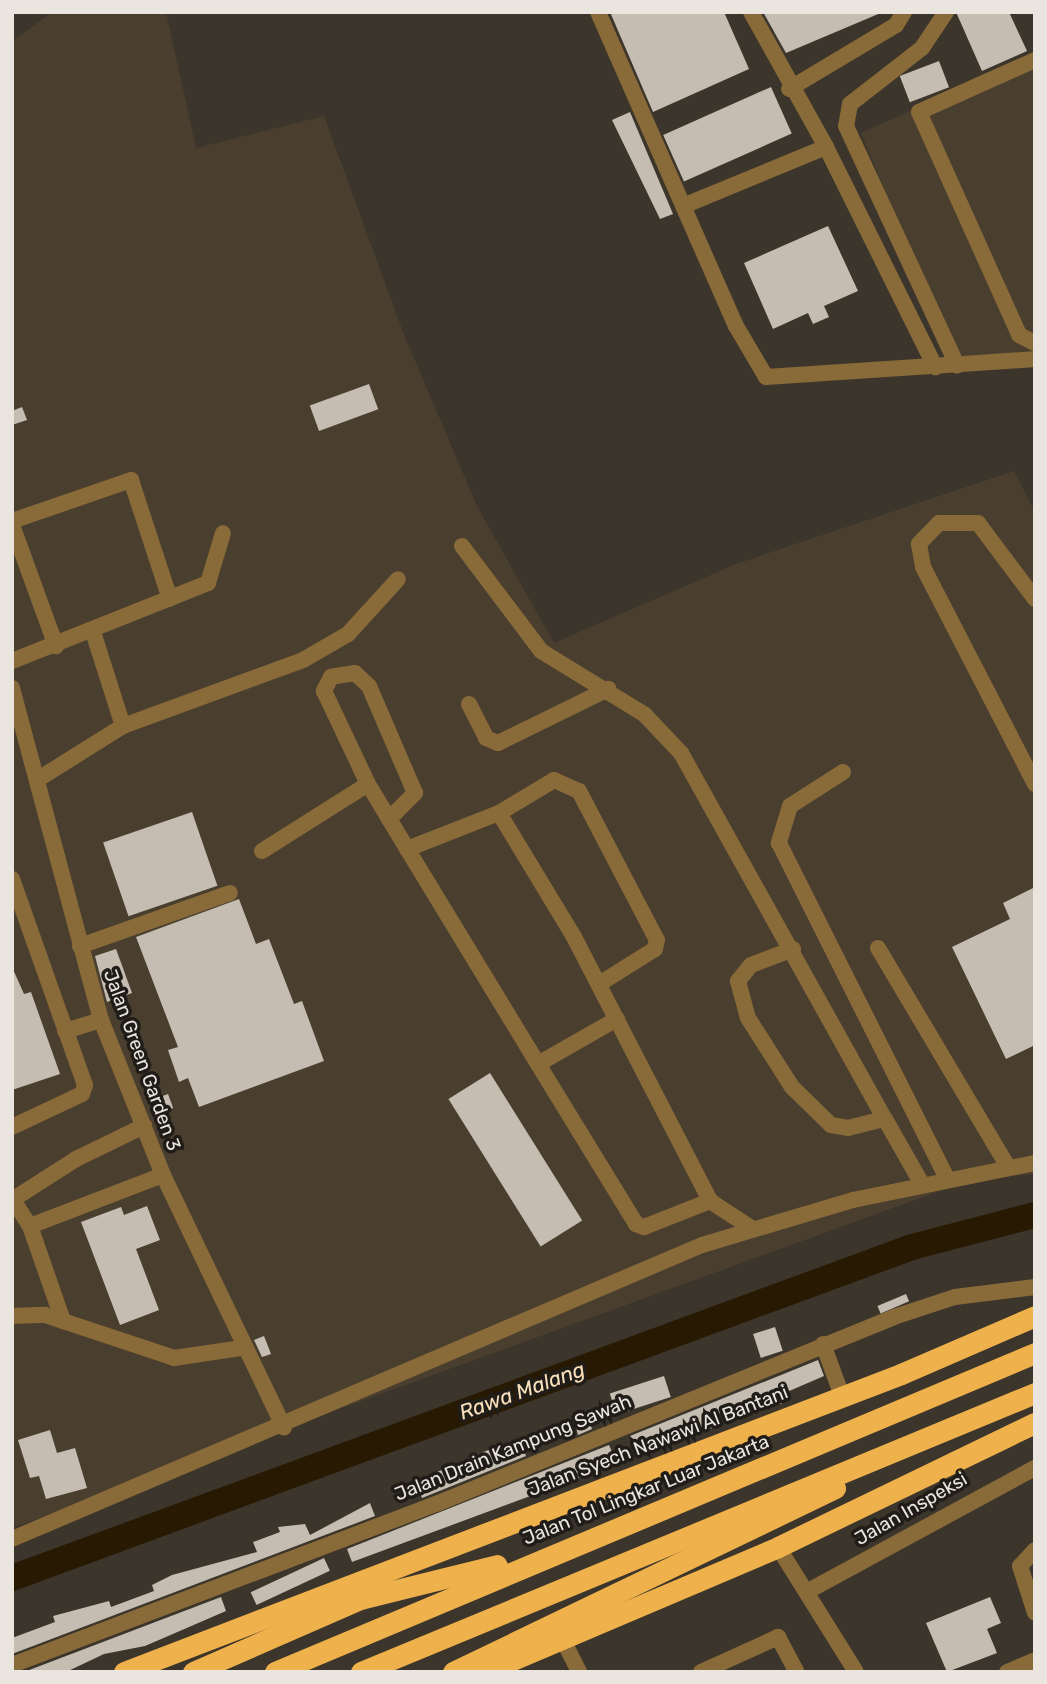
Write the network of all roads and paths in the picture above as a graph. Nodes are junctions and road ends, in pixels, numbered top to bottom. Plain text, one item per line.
1 (598, 12) edge
2 (751, 12) edge
3 (904, 12) edge
4 (946, 12) edge
5 (1035, 60) edge
6 (789, 89) junction
7 (826, 147) junction
8 (683, 206) junction
9 (1035, 342) edge
10 (1035, 359) edge
11 (957, 365) junction
12 (935, 367) junction
13 (12, 523) edge
14 (223, 533) dead end
15 (461, 546) dead end
16 (398, 579) dead end
17 (170, 599) junction
18 (1035, 599) edge
19 (93, 632) junction
20 (56, 646) junction
21 (12, 661) edge
22 (12, 688) edge
23 (608, 689) junction
24 (469, 704) dead end
25 (123, 726) junction
26 (18, 730) edge
27 (843, 772) dead end
28 (40, 778) junction
29 (368, 784) junction
30 (1035, 784) edge
31 (499, 813) junction
32 (389, 819) junction
33 (407, 849) junction
34 (262, 851) dead end
35 (14, 889) edge
36 (230, 893) dead end
37 (79, 946) junction
38 (878, 948) dead end
39 (793, 949) junction
40 (599, 984) junction
41 (617, 1019) junction
42 (101, 1020) junction
43 (65, 1031) junction
44 (538, 1064) junction
45 (885, 1119) junction
46 (144, 1126) junction
47 (12, 1127) edge
48 (1035, 1163) edge
49 (1008, 1167) junction
50 (163, 1175) junction
51 (947, 1179) junction
52 (922, 1184) junction
53 (13, 1200) edge
54 (710, 1201) junction
55 (30, 1226) junction
56 (753, 1228) junction
57 (1035, 1287) edge
58 (12, 1316) edge
59 (1035, 1316) edge
60 (63, 1321) junction
61 (823, 1344) junction
62 (242, 1348) junction
63 (1035, 1353) edge
64 (1035, 1393) edge
65 (842, 1396) junction
66 (1035, 1423) edge
67 (284, 1427) junction
68 (1035, 1468) edge
69 (846, 1476) junction
70 (12, 1539) edge
71 (779, 1547) junction
72 (561, 1549) junction
73 (1035, 1549) edge
74 (810, 1590) junction
75 (1035, 1613) edge
76 (564, 1642) junction
77 (1035, 1660) edge
78 (12, 1665) edge
79 (793, 1670) edge
80 (124, 1672) edge
81 (193, 1672) edge
82 (275, 1672) edge
83 (361, 1672) edge
84 (453, 1672) edge
85 (484, 1672) edge
86 (579, 1672) edge
87 (701, 1672) edge
88 (856, 1672) edge
89 (1007, 1672) edge

1 - 8 street
2 - 6 street
3 - 6 street
4 - 11 street
5 - 9 street
6 - 7 street
7 - 8 street
7 - 12 street
8 - 12 street
10 - 11 street
11 - 12 street
13 - 17 street
13 - 20 street
14 - 17 street
15 - 23 street
16 - 25 street
17 - 19 street
18 - 30 street
19 - 20 street
19 - 25 street
20 - 21 street
22 - 26 street, Jalan Green Garden 3
23 - 24 street
23 - 39 street
25 - 28 street
26 - 28 street, Jalan Green Garden 3
27 - 51 street
28 - 37 street, Jalan Green Garden 3
29 - 32 street
29 - 32 street
29 - 34 street
31 - 33 street
31 - 40 street
31 - 40 street
32 - 33 street
33 - 44 street
35 - 43 street
36 - 37 street
37 - 42 street, Jalan Green Garden 3
38 - 49 street
39 - 45 street
39 - 45 street
40 - 41 street
41 - 44 street
41 - 54 street
42 - 43 street
42 - 46 street, Jalan Green Garden 3
43 - 47 street
44 - 54 street
45 - 52 street
46 - 50 street, Jalan Green Garden 3
46 - 53 street
48 - 49 street
49 - 51 street
50 - 55 street
50 - 62 street, Jalan Green Garden 3
51 - 52 street
52 - 56 street
53 - 55 street
54 - 56 street
55 - 60 street
56 - 67 street
57 - 61 street, Jalan Drain Kampung Sawah
58 - 60 street
59 - 65 highway, Jalan Syech Nawawi Al Bantani
60 - 62 street
61 - 65 street
61 - 78 street, Jalan Drain Kampung Sawah
62 - 67 street, Jalan Green Garden 3
63 - 72 highway, Jalan Tol Lingkar Luar Jakarta
64 - 69 highway
65 - 80 highway, Jalan Syech Nawawi Al Bantani
66 - 71 highway
67 - 70 street
68 - 74 street, Jalan Inspeksi
69 - 83 highway
69 - 84 highway
71 - 74 street
71 - 76 highway
72 - 81 highway
72 - 82 highway, Jalan Tol Lingkar Luar Jakarta
73 - 75 street
74 - 88 street
76 - 85 highway
76 - 86 street
77 - 89 street
79 - 87 street

